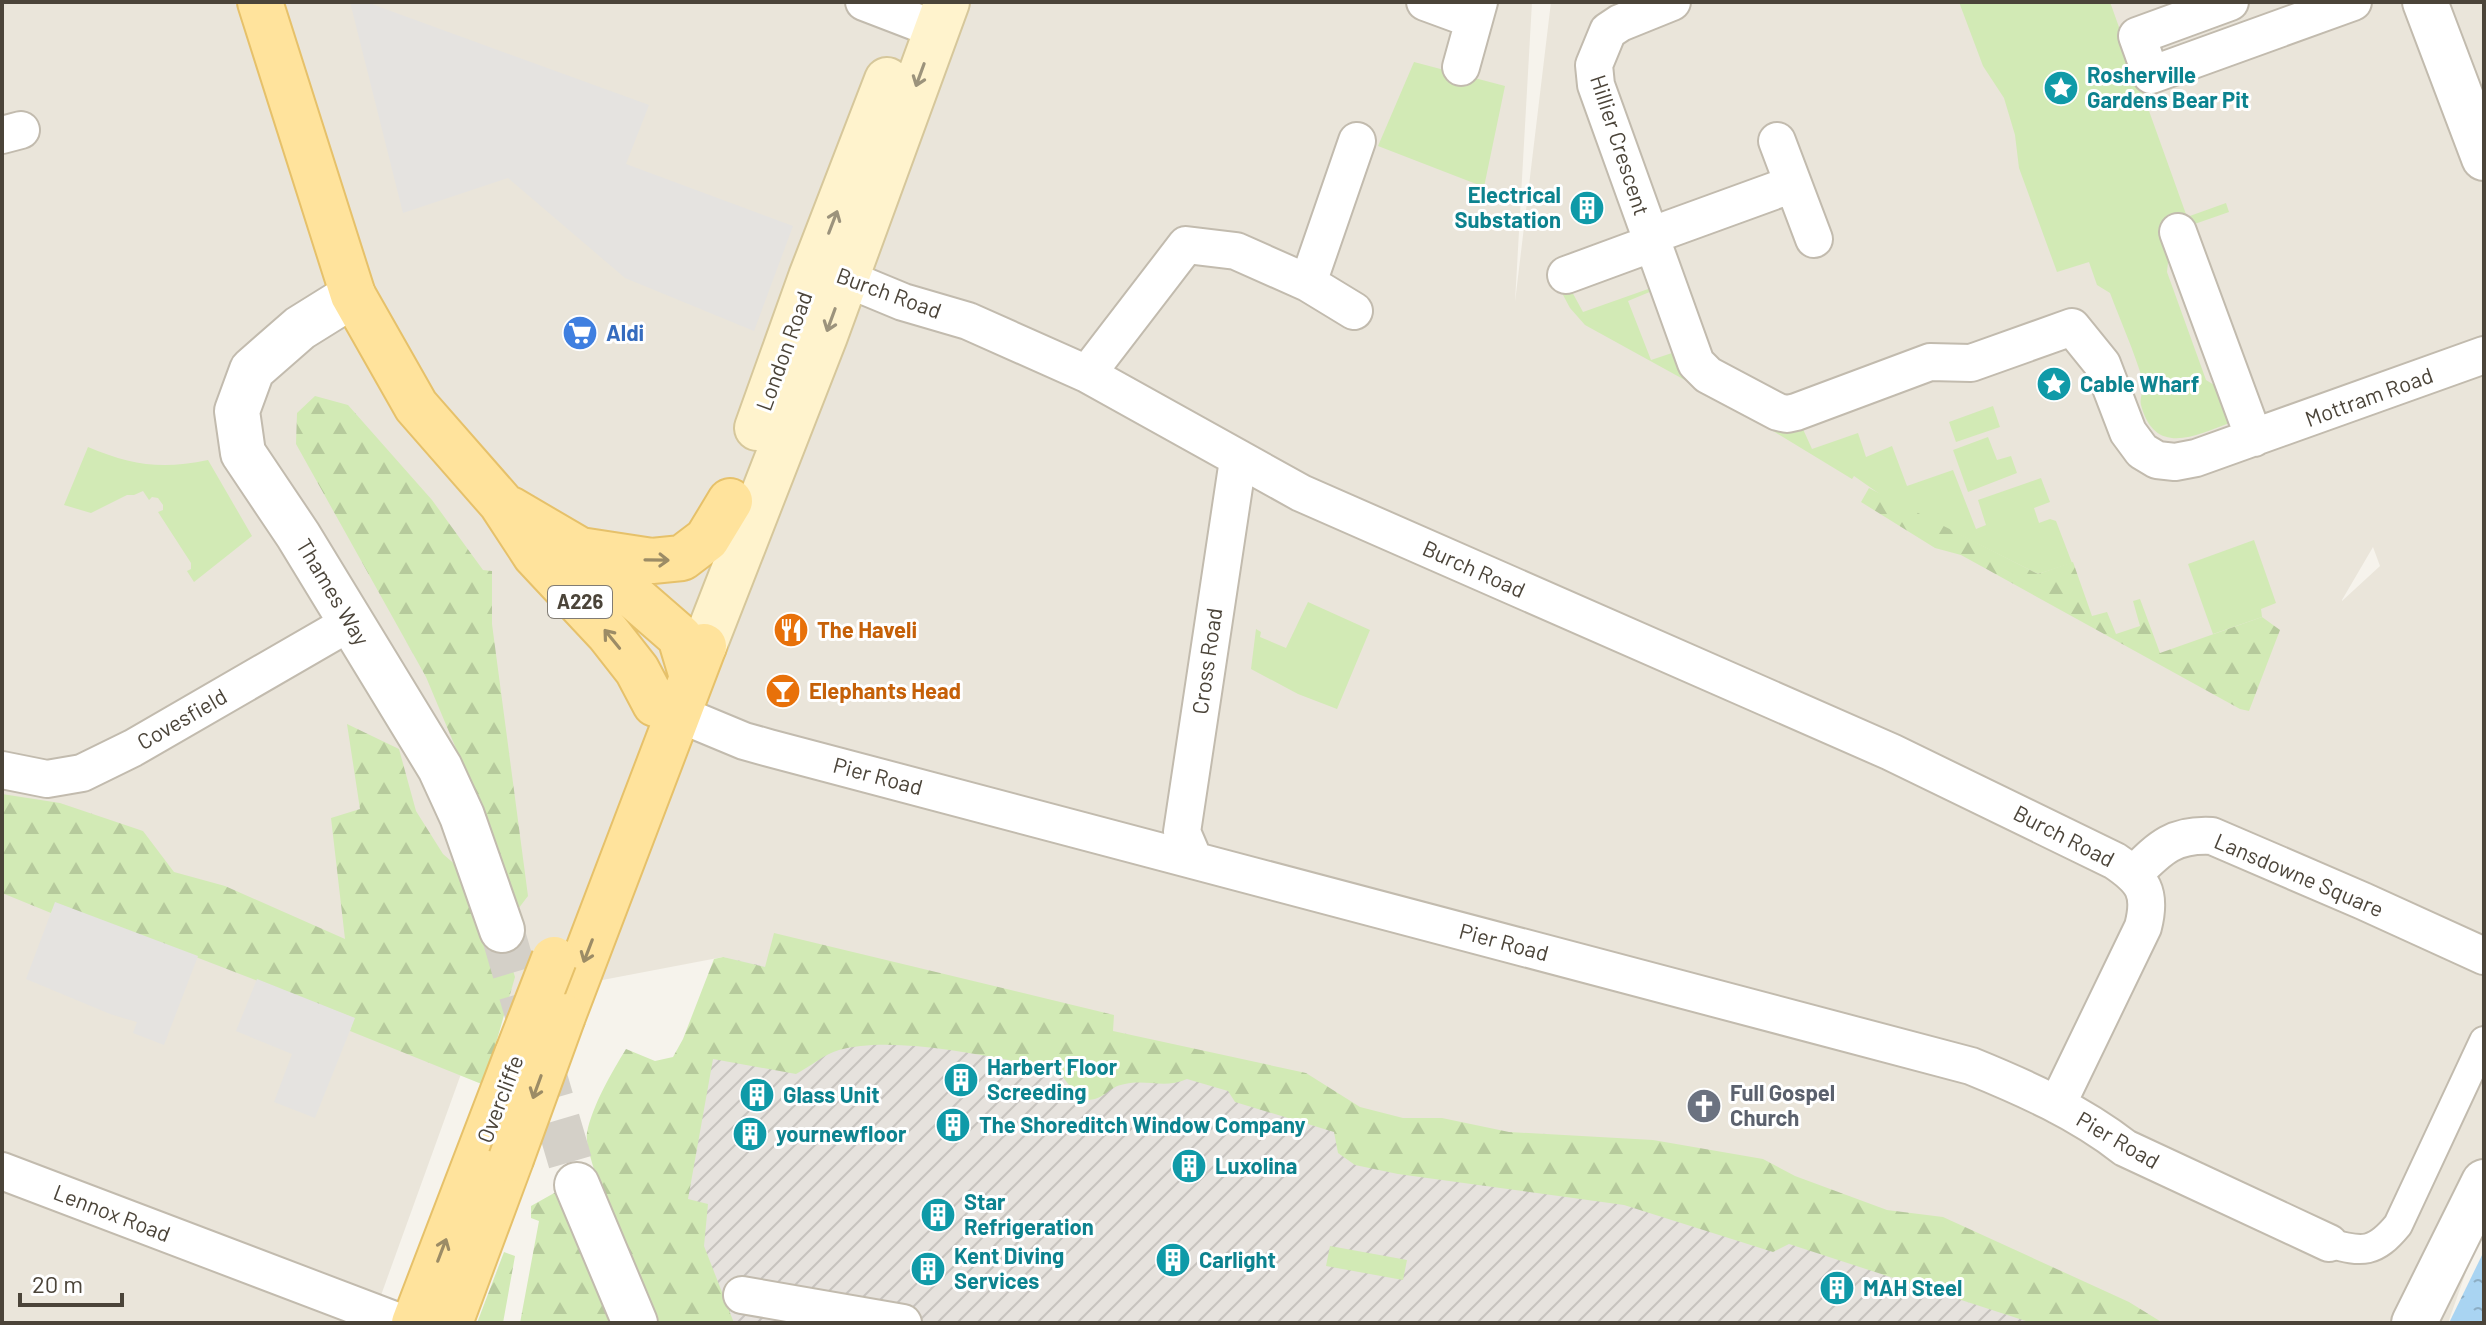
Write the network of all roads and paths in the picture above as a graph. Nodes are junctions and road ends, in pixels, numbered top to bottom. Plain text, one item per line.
1 (260, 2) edge
2 (864, 2) edge
3 (1425, 2) edge
4 (1672, 2) edge
5 (2230, 2) edge
6 (2353, 2) edge
7 (2425, 2) edge
8 (1476, 11) edge
9 (929, 14) edge
10 (1461, 67) dead end
11 (1357, 141) dead end
12 (1777, 141) dead end
13 (2484, 158) edge
14 (1793, 184) junction
15 (2178, 232) dead end
16 (1814, 239) dead end
17 (1651, 240) junction
18 (831, 272) junction
19 (1566, 275) dead end
20 (1308, 283) junction
21 (353, 295) junction
22 (1354, 311) dead end
23 (2072, 327) joint
24 (2484, 355) edge
25 (1087, 374) junction
26 (2254, 438) junction
27 (1238, 460) junction
28 (730, 501) junction
29 (501, 503) junction
30 (580, 550) junction
31 (351, 622) junction
32 (684, 683) junction
33 (2, 770) edge
34 (1194, 860) junction
35 (2134, 874) junction
36 (600, 880) junction
37 (502, 930) tunnel mouth
38 (2484, 956) edge
39 (2484, 1041) edge
40 (2057, 1105) junction
41 (501, 1140) junction
42 (2, 1171) edge
43 (2484, 1182) edge
44 (577, 1185) tunnel mouth
45 (2329, 1243) joint
46 (742, 1295) dead end
47 (402, 1323) edge
48 (414, 1323) edge
49 (450, 1323) edge
50 (635, 1323) edge
51 (903, 1323) edge
52 (2414, 1323) edge

1 - 21 main road, A226
2 - 9 street
3 - 8 street
4 - 17 street, Hillier Crescent
5 - 6 street
7 - 13 street
8 - 10 street
9 - 18 main road, London Road
11 - 20 street
12 - 14 street
14 - 16 street
14 - 17 street, Hillier Crescent
15 - 26 street
17 - 19 street, Hillier Crescent
17 - 23 street, Hillier Crescent
18 - 25 street, Burch Road
18 - 28 main road, London Road
18 -> 32 main road, London Road
20 - 22 street
20 - 25 street
21 - 29 main road, A226
21 - 31 street, Thames Way
23 - 26 street, Mottram Road
24 - 26 street, Mottram Road
25 - 27 street, Burch Road
27 - 34 street, Cross Road
27 - 35 street, Burch Road
30 -> 28 main road, A226
28 - 32 main road, London Road
29 - 30 main road, A226
32 -> 29 main road, A226
30 - 32 main road, A226
31 - 33 street, Covesfield
31 - 37 street, Thames Way
32 - 34 street, Pier Road
32 - 36 main road, London Road
34 - 40 street, Pier Road
35 - 38 street, Lansdowne Square
35 - 40 street
36 -> 41 main road, Overcliffe, bridge
36 - 41 main road, Overcliffe, bridge
39 - 45 street
40 - 45 street, Pier Road
48 -> 41 main road, Overcliffe
41 - 49 main road, Overcliffe
42 - 47 street, Lennox Road
43 - 52 street
44 - 50 street
46 - 51 street

